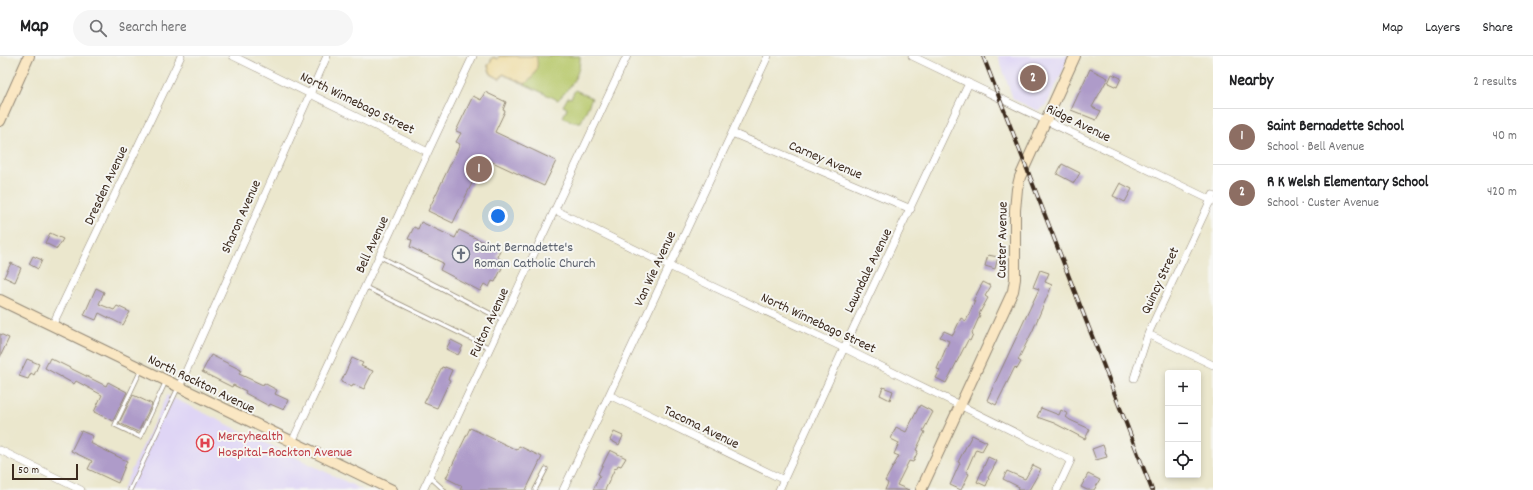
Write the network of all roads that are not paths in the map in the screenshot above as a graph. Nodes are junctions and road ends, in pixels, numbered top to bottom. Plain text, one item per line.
1 (29, 56) edge
2 (181, 56) edge
3 (233, 56) edge
4 (327, 56) edge
5 (473, 56) edge
6 (627, 56) edge
7 (768, 56) edge
8 (912, 56) edge
9 (1075, 56) edge
10 (969, 83) junction
11 (309, 93) junction
12 (1045, 120) junction
13 (0, 121) edge
14 (732, 133) junction
15 (428, 152) junction
16 (1212, 199) edge
17 (911, 209) junction
18 (555, 210) junction
19 (379, 256) junction
20 (669, 266) junction
21 (365, 287) junction
22 (0, 300) edge
23 (503, 320) junction
24 (52, 326) junction
25 (1148, 334) junction
26 (490, 348) junction
27 (844, 348) junction
28 (1213, 365) edge
29 (141, 369) junction
30 (1134, 378) dead end
31 (166, 381) junction
32 (179, 387) junction
33 (609, 396) junction
34 (959, 406) junction
35 (292, 442) junction
36 (0, 450) edge
37 (546, 469) dead end
38 (429, 476) junction
39 (784, 480) junction
40 (383, 488) edge
41 (81, 490) edge
42 (130, 490) edge
43 (423, 490) edge
44 (444, 490) edge
45 (535, 490) edge
46 (564, 490) edge
47 (779, 490) edge
48 (921, 490) edge
49 (1057, 490) edge

1 - 13 street
2 - 24 street, Dresden Avenue
3 - 11 street, North Winnebago Street
4 - 11 street, Sharon Avenue
5 - 15 street, Bell Avenue
6 - 18 street, Fulton Avenue
7 - 14 street, Van Wie Avenue
8 - 10 street, Ridge Avenue
9 - 12 street, Custer Avenue
10 - 12 street, Ridge Avenue
10 - 17 street, Lawndale Avenue
11 - 15 street, North Winnebago Street
11 - 32 street, Sharon Avenue
12 - 16 street, Ridge Avenue
12 - 34 street, Custer Avenue
14 - 17 street, Carney Avenue
14 - 20 street, Van Wie Avenue
15 - 19 street, Bell Avenue
16 - 25 street, Quincy Street
17 - 27 street, Lawndale Avenue
18 - 20 street, North Winnebago Street
18 - 23 street, Fulton Avenue
19 - 21 street, Bell Avenue
19 - 23 lane
20 - 27 street, North Winnebago Street
20 - 33 street, Van Wie Avenue
21 - 26 lane
21 - 35 street, Bell Avenue
22 - 24 street, North Rockton Avenue
23 - 26 street, Fulton Avenue
24 - 29 street, North Rockton Avenue
25 - 28 street
25 - 30 street, Quincy Street
26 - 38 street, Fulton Avenue
27 - 34 street, North Winnebago Street
27 - 39 street, Lawndale Avenue
29 - 31 street, North Rockton Avenue
29 - 31 lane
31 - 32 street, North Rockton Avenue
32 - 35 street, North Rockton Avenue
32 - 42 lane
33 - 39 street, Tacoma Avenue
33 - 46 street, Van Wie Avenue
34 - 48 street, Custer Avenue
34 - 49 street, North Winnebago Street
35 - 40 street, North Rockton Avenue
36 - 41 street
37 - 45 lane
38 - 43 street, Fulton Avenue
38 - 44 lane
39 - 47 street, Lawndale Avenue

